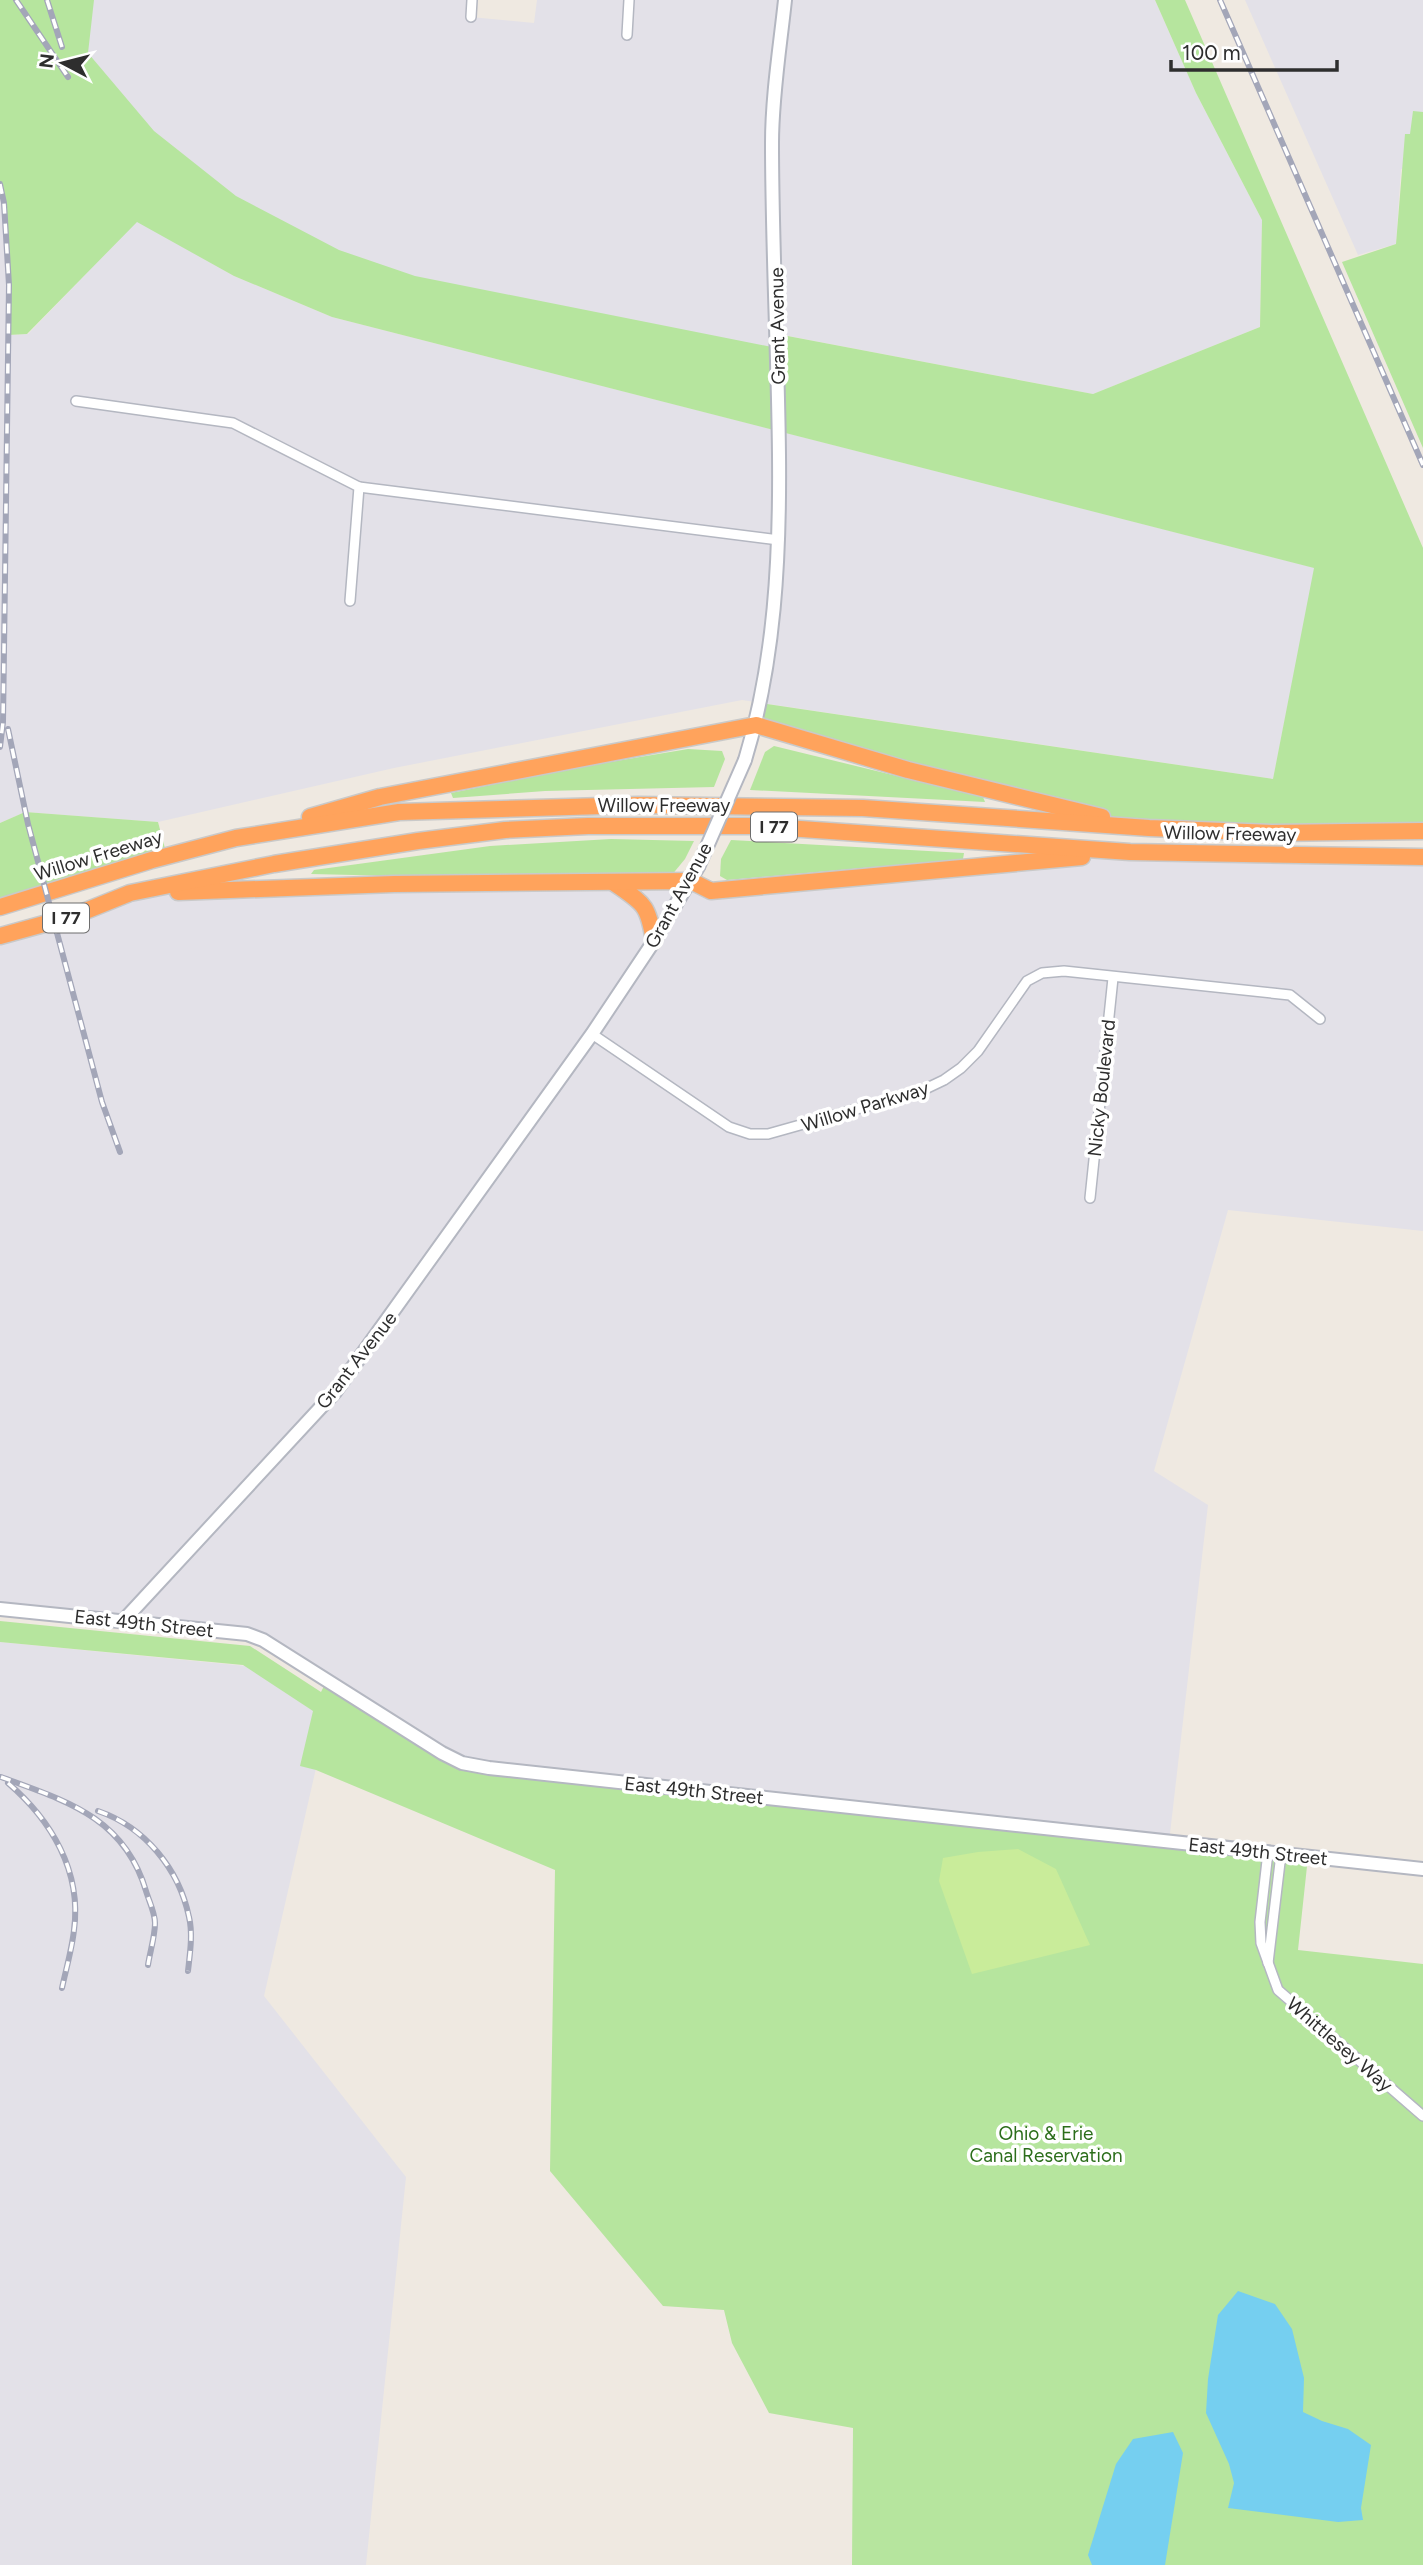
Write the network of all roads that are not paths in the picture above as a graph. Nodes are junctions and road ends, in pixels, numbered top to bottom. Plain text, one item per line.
1 (472, 0) edge
2 (629, 0) edge
3 (785, 0) edge
4 (471, 17) dead end
5 (627, 35) dead end
6 (76, 401) dead end
7 (359, 487) junction
8 (779, 540) junction
9 (350, 601) dead end
10 (756, 725) junction
11 (1149, 828) junction
12 (1423, 831) edge
13 (236, 838) junction
14 (1130, 852) junction
15 (1423, 857) edge
16 (695, 874) junction
17 (614, 883) junction
18 (130, 893) junction
19 (0, 907) edge
20 (0, 936) edge
21 (654, 941) junction
22 (1113, 978) junction
23 (1320, 1019) dead end
24 (592, 1034) junction
25 (1090, 1198) dead end
26 (0, 1609) edge
27 (124, 1620) junction
28 (1274, 1853) junction
29 (1423, 1869) edge
30 (1423, 2116) edge

1 - 4 street
2 - 5 street
3 - 8 street, Grant Avenue
6 - 7 street
7 - 8 street
7 - 9 street
8 - 10 street, Grant Avenue
10 - 11 highway
10 - 13 highway
10 - 16 street, Grant Avenue, bridge
11 - 12 highway, Willow Freeway / I 77
11 - 13 highway, Willow Freeway / I 77
13 - 19 highway, Willow Freeway / I 77
14 - 15 highway, Willow Freeway / I 77
14 - 16 highway
14 - 18 highway, Willow Freeway / I 77
16 - 17 highway
16 - 21 street, Grant Avenue
17 - 18 highway
17 - 21 highway
18 - 20 highway, Willow Freeway / I 77
21 - 24 street, Grant Avenue
22 - 23 street, Willow Parkway
22 - 24 street, Willow Parkway
22 - 25 street, Nicky Boulevard
24 - 27 street, Grant Avenue
26 - 27 street, East 49th Street
27 - 28 street, East 49th Street
28 - 29 street, East 49th Street
28 - 30 street, Whittlesey Way

